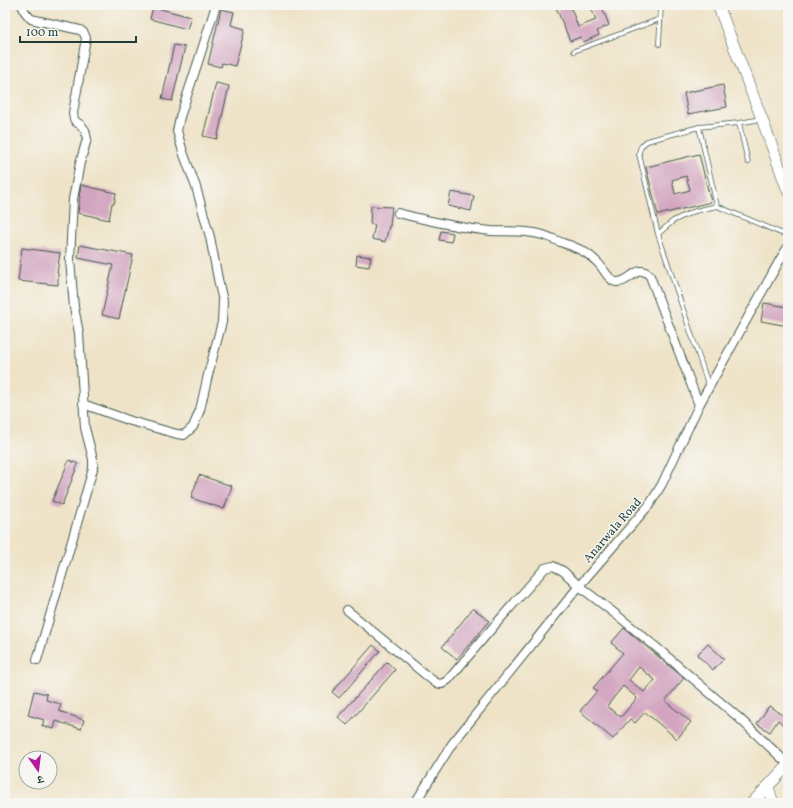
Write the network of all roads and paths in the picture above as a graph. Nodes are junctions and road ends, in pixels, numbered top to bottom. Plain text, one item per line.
1 (22, 5) edge
2 (216, 5) edge
3 (661, 5) edge
4 (718, 5) edge
5 (660, 19) junction
6 (660, 44) dead end
7 (574, 51) dead end
8 (762, 119) junction
9 (739, 123) junction
10 (700, 127) junction
11 (748, 162) dead end
12 (788, 191) edge
13 (717, 206) junction
14 (398, 213) dead end
15 (658, 234) junction
16 (788, 236) edge
17 (788, 247) edge
18 (709, 387) junction
19 (83, 404) junction
20 (699, 405) junction
21 (579, 586) junction
22 (347, 610) dead end
23 (37, 660) dead end
24 (788, 765) edge
25 (768, 787) junction
26 (415, 803) edge
27 (752, 803) edge
28 (774, 803) edge

1 - 19 street
2 - 19 street
3 - 5 lane
4 - 8 street
5 - 6 lane
5 - 7 lane
8 - 9 lane
8 - 12 street
9 - 10 lane
9 - 11 lane
10 - 13 lane
10 - 15 lane
13 - 15 lane
13 - 16 lane
14 - 20 street
15 - 18 lane
17 - 18 street, Anarwala Road
18 - 20 street, Anarwala Road
19 - 23 street
20 - 21 street, Anarwala Road
21 - 22 street
21 - 24 street
21 - 26 street, Anarwala Road
24 - 25 street
25 - 27 street
25 - 28 street

